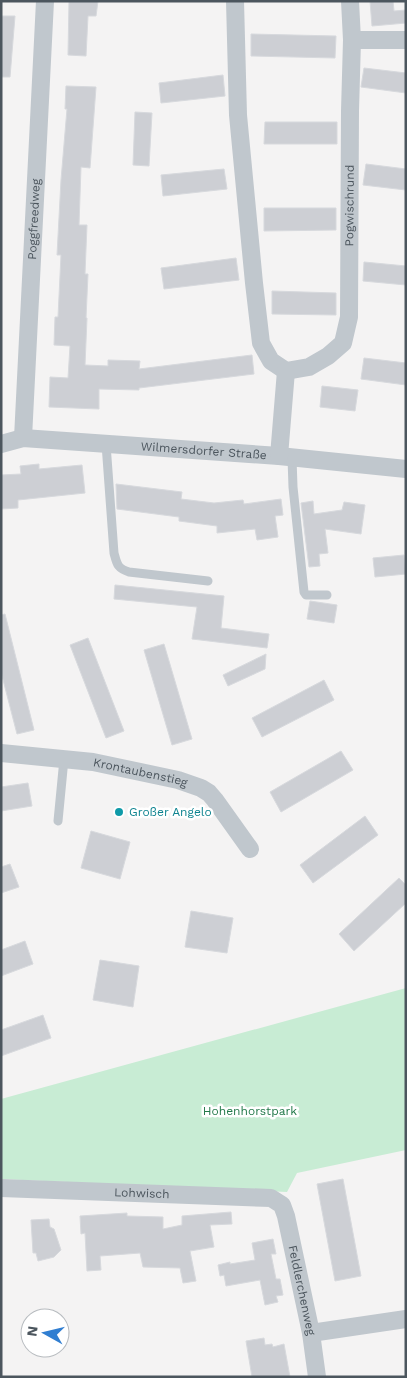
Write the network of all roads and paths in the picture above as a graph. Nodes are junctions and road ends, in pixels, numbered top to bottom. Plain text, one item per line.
1 (45, 1) edge
2 (235, 1) edge
3 (350, 1) edge
4 (352, 40) junction
5 (406, 40) edge
6 (286, 371) junction
7 (23, 438) junction
8 (1, 444) edge
9 (106, 444) junction
10 (286, 457) junction
11 (406, 469) edge
12 (208, 581) dead end
13 (327, 595) dead end
14 (1, 753) edge
15 (64, 759) junction
16 (58, 820) dead end
17 (250, 849) dead end
18 (1, 1188) edge
19 (282, 1205) joint
20 (406, 1319) edge
21 (311, 1333) junction
22 (317, 1377) edge

1 - 7 street, Poggfreedweg
2 - 6 street
3 - 4 street, Pogwischrund
4 - 5 street
4 - 6 street, Pogwischrund
6 - 10 street
7 - 8 street, Wilmersdorfer Straße
7 - 9 street, Wilmersdorfer Straße
9 - 10 street, Wilmersdorfer Straße
9 - 12 lane
10 - 11 street, Wilmersdorfer Straße
10 - 13 lane
14 - 15 street, Krontaubenstieg
15 - 16 lane
15 - 17 street, Krontaubenstieg
18 - 19 street, Lohwisch
19 - 21 street, Feldlerchenweg
20 - 21 street
21 - 22 street, Feldlerchenweg

